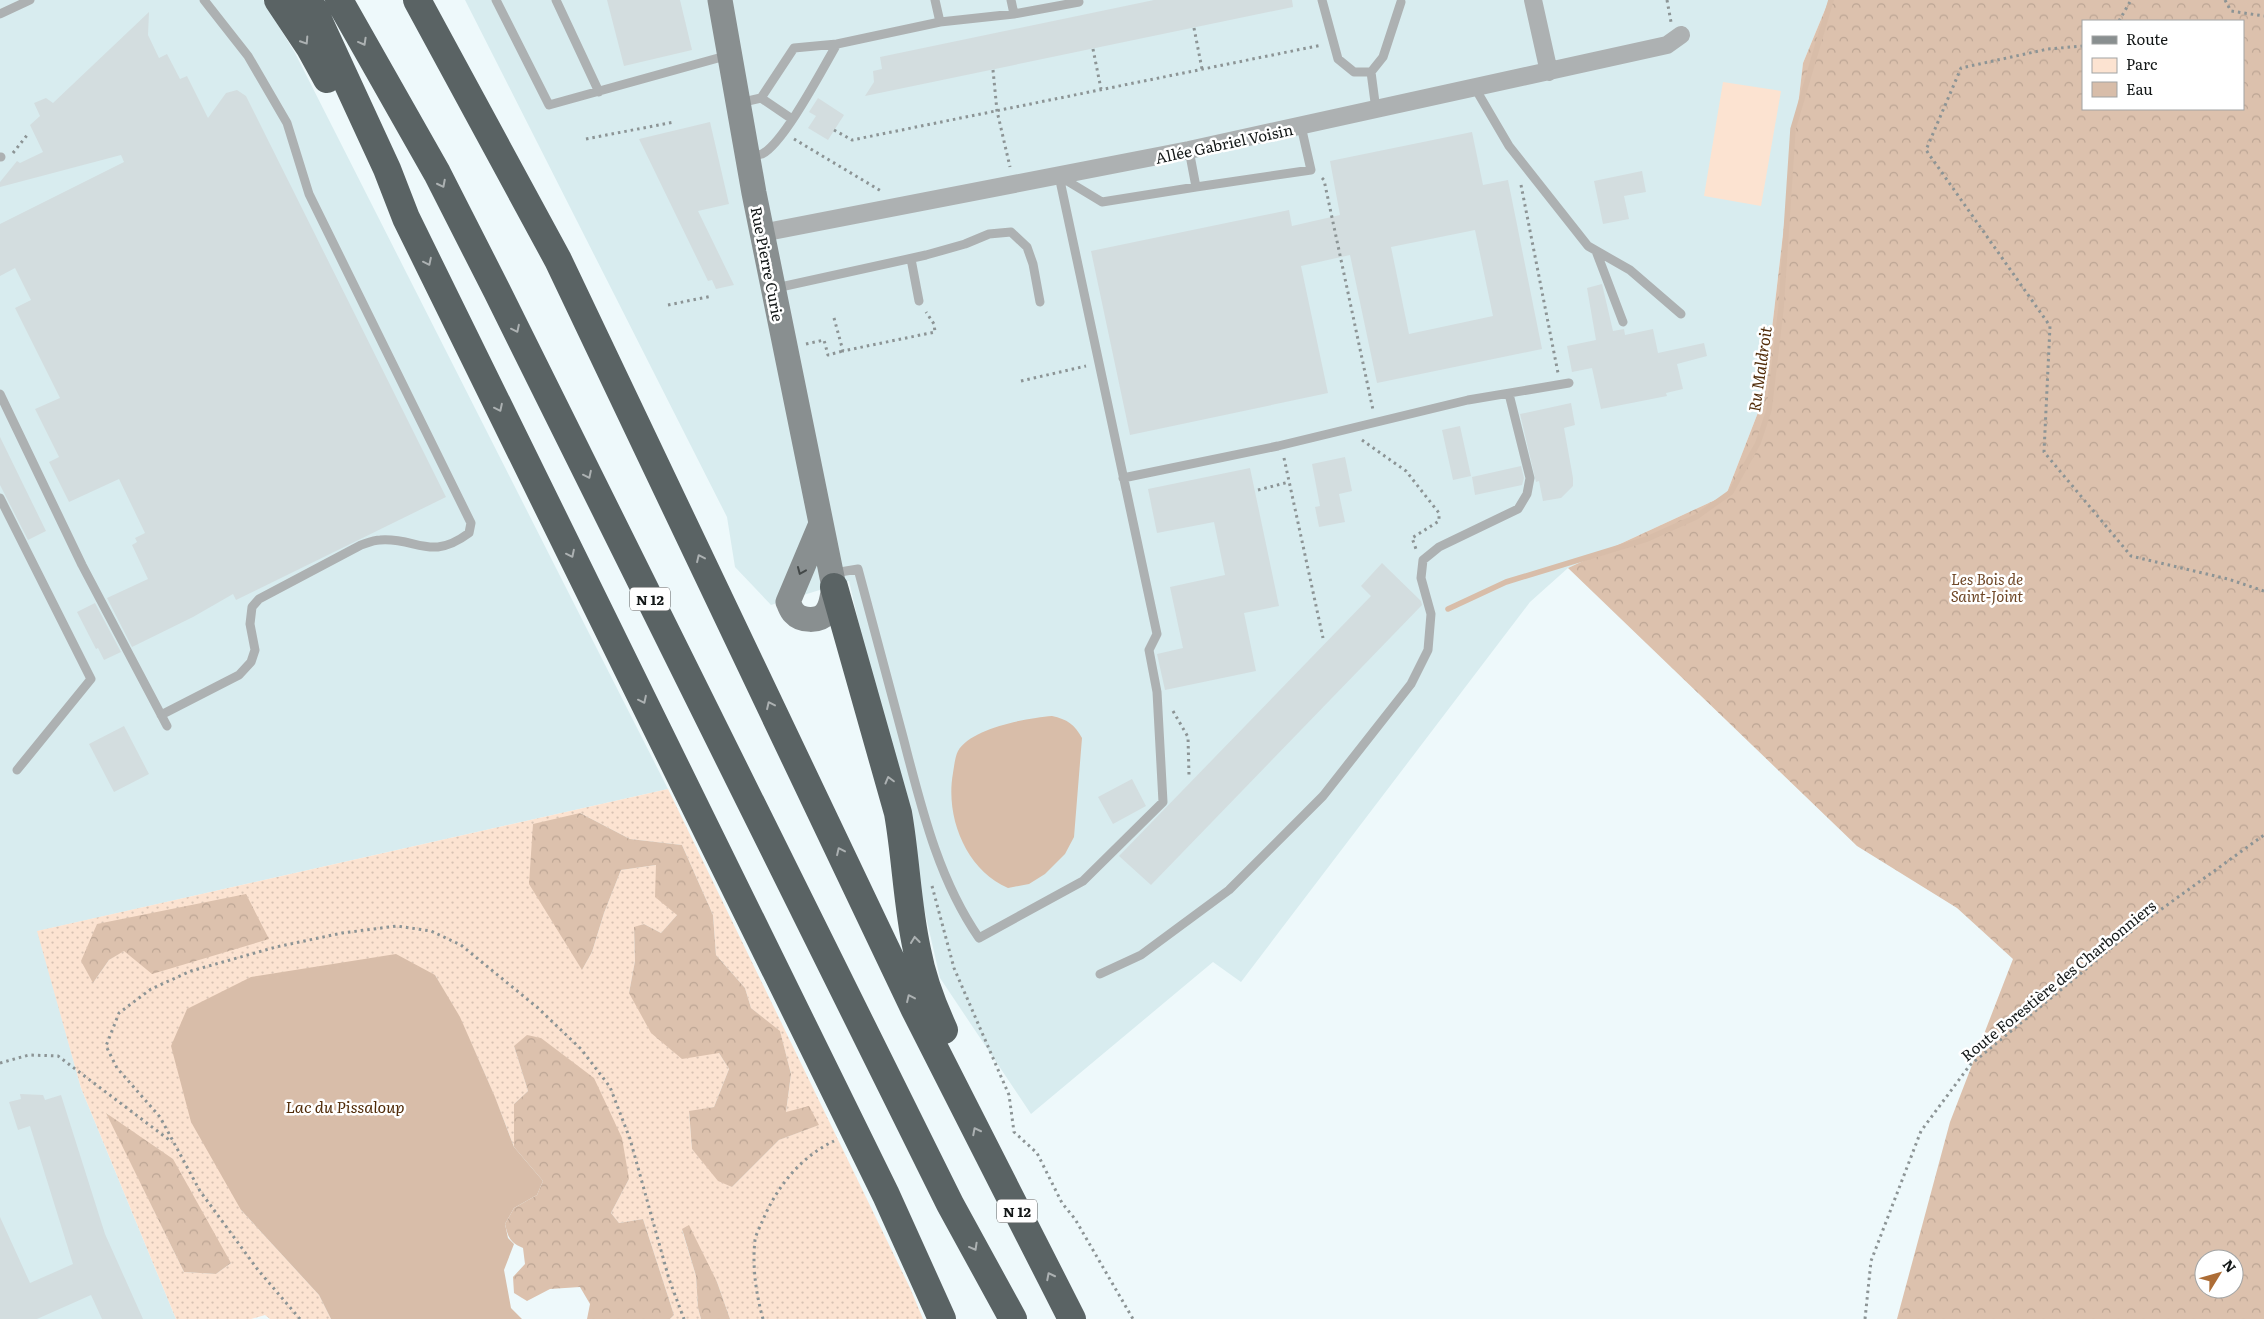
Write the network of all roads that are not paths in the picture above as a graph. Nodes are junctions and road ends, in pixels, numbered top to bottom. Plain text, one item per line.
1 (30, 0) edge
2 (204, 0) edge
3 (278, 0) edge
4 (309, 0) edge
5 (339, 0) edge
6 (416, 0) edge
7 (496, 0) edge
8 (556, 0) edge
9 (720, 0) edge
10 (935, 0) edge
11 (1011, 0) edge
12 (1322, 0) edge
13 (1533, 0) edge
14 (1083, 1) edge
15 (1401, 2) dead end
16 (0, 14) edge
17 (1014, 14) junction
18 (940, 22) junction
19 (1681, 35) dead end
20 (837, 44) junction
21 (729, 55) junction
22 (1371, 72) junction
23 (1549, 72) junction
24 (1475, 88) junction
25 (599, 92) junction
26 (750, 101) junction
27 (1376, 110) junction
28 (792, 119) junction
29 (1301, 126) junction
30 (1189, 150) junction
31 (748, 157) junction
32 (1059, 176) junction
33 (1196, 187) junction
34 (406, 218) junction
35 (762, 233) junction
36 (1596, 250) junction
37 (911, 259) junction
38 (773, 289) junction
39 (919, 301) road end
40 (1040, 302) dead end
41 (1681, 314) dead end
42 (1623, 322) dead end
43 (1565, 384) road end
44 (0, 394) edge
45 (1508, 394) junction
46 (1123, 478) junction
47 (0, 498) edge
48 (820, 526) junction
49 (832, 580) junction
50 (161, 715) junction
51 (167, 726) dead end
52 (17, 770) dead end
53 (1100, 974) dead end
54 (962, 1102) junction
55 (886, 1195) junction
56 (942, 1319) edge
57 (960, 1319) edge
58 (1013, 1319) edge
59 (1072, 1319) edge

1 - 16 lane
2 - 50 lane
3 -> 34 highway
4 - 34 highway
5 -> 58 highway, N 12
54 -> 6 highway, N 12
7 - 25 lane
8 - 25 lane
9 - 21 street, Rue Pierre Curie
10 - 18 lane
11 - 17 lane
12 - 22 lane
13 - 23 street
14 - 17 lane
15 - 22 lane
17 - 18 lane
18 - 20 lane
19 - 23 street, Allée Gabriel Voisin
20 - 26 lane
20 - 28 lane
21 - 25 lane
21 - 26 street, Rue Pierre Curie
22 - 27 lane
23 - 24 street, Allée Gabriel Voisin
24 - 27 street, Allée Gabriel Voisin
24 - 36 lane
26 - 28 lane
26 - 31 street, Rue Pierre Curie
27 - 29 street, Allée Gabriel Voisin
28 - 31 lane
29 - 30 street, Allée Gabriel Voisin
29 - 33 lane
30 - 32 street, Allée Gabriel Voisin
30 - 33 lane
31 - 35 street, Rue Pierre Curie
32 - 33 lane
32 - 35 street, Allée Gabriel Voisin
32 - 46 lane
34 -> 55 highway
35 - 38 street, Rue Pierre Curie
36 - 41 lane
36 - 42 lane
37 - 38 lane
37 - 39 lane
37 - 40 lane
38 - 48 street, Rue Pierre Curie
43 - 45 lane
44 - 50 lane
45 - 46 lane
45 - 53 lane
46 - 49 lane
47 - 52 lane
48 - 49 street, Rue Pierre Curie
48 -> 49 street, Rue Pierre Curie
54 -> 49 highway
50 - 51 lane
59 -> 54 highway, N 12
55 - 56 highway
55 - 57 highway

